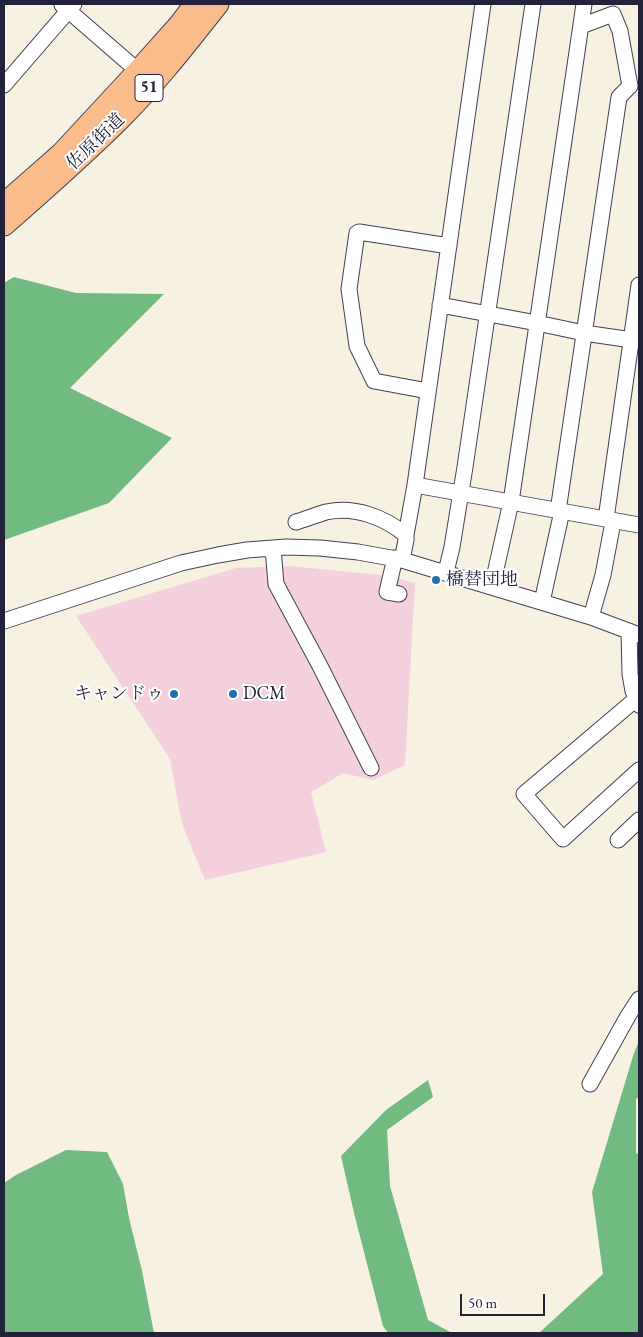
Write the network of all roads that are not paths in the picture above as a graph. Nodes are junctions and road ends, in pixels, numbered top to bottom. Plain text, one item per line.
1 (195, 4) edge
2 (218, 4) edge
3 (483, 4) edge
4 (533, 4) edge
5 (584, 4) edge
6 (68, 6) edge
7 (581, 26) junction
8 (138, 71) junction
9 (4, 85) edge
10 (67, 160) junction
11 (4, 204) edge
12 (4, 226) edge
13 (449, 246) junction
14 (639, 286) edge
15 (440, 306) junction
16 (487, 314) junction
17 (537, 323) junction
18 (584, 333) junction
19 (635, 341) edge
20 (428, 390) junction
21 (416, 485) junction
22 (461, 493) junction
23 (511, 502) junction
24 (560, 511) junction
25 (610, 520) junction
26 (296, 522) dead end
27 (639, 526) edge
28 (406, 535) junction
29 (273, 548) junction
30 (399, 559) junction
31 (446, 572) junction
32 (492, 587) junction
33 (400, 594) dead end
34 (542, 602) junction
35 (591, 617) junction
36 (4, 621) edge
37 (634, 633) edge
38 (638, 702) edge
39 (371, 768) dead end
40 (639, 770) edge
41 (639, 820) edge
42 (618, 840) dead end
43 (639, 999) edge
44 (590, 1084) dead end

1 - 8 highway, 佐原街道 / 51
2 - 10 highway, 佐原街道 / 51
3 - 13 street
4 - 16 street
5 - 7 street
6 - 8 street
6 - 9 street
7 - 17 street
7 - 18 street
8 - 10 highway, 佐原街道 / 51
10 - 11 highway, 佐原街道 / 51
10 - 12 highway, 佐原街道 / 51
13 - 15 street
13 - 20 street
14 - 19 street
15 - 16 street
15 - 20 street
16 - 17 street
16 - 22 street
17 - 18 street
17 - 23 street
18 - 19 street
18 - 24 street
19 - 25 street
20 - 21 street
21 - 22 street
21 - 28 street
22 - 23 street
22 - 31 street
23 - 24 street
23 - 32 street
24 - 25 street
24 - 34 street
25 - 27 street
25 - 35 street
26 - 28 street
28 - 30 street
29 - 30 street
29 - 36 street
29 - 39 street
30 - 31 street
30 - 33 street
31 - 32 street
32 - 34 street
34 - 35 street
35 - 37 street
37 - 38 street
38 - 40 street
41 - 42 street
43 - 44 street

